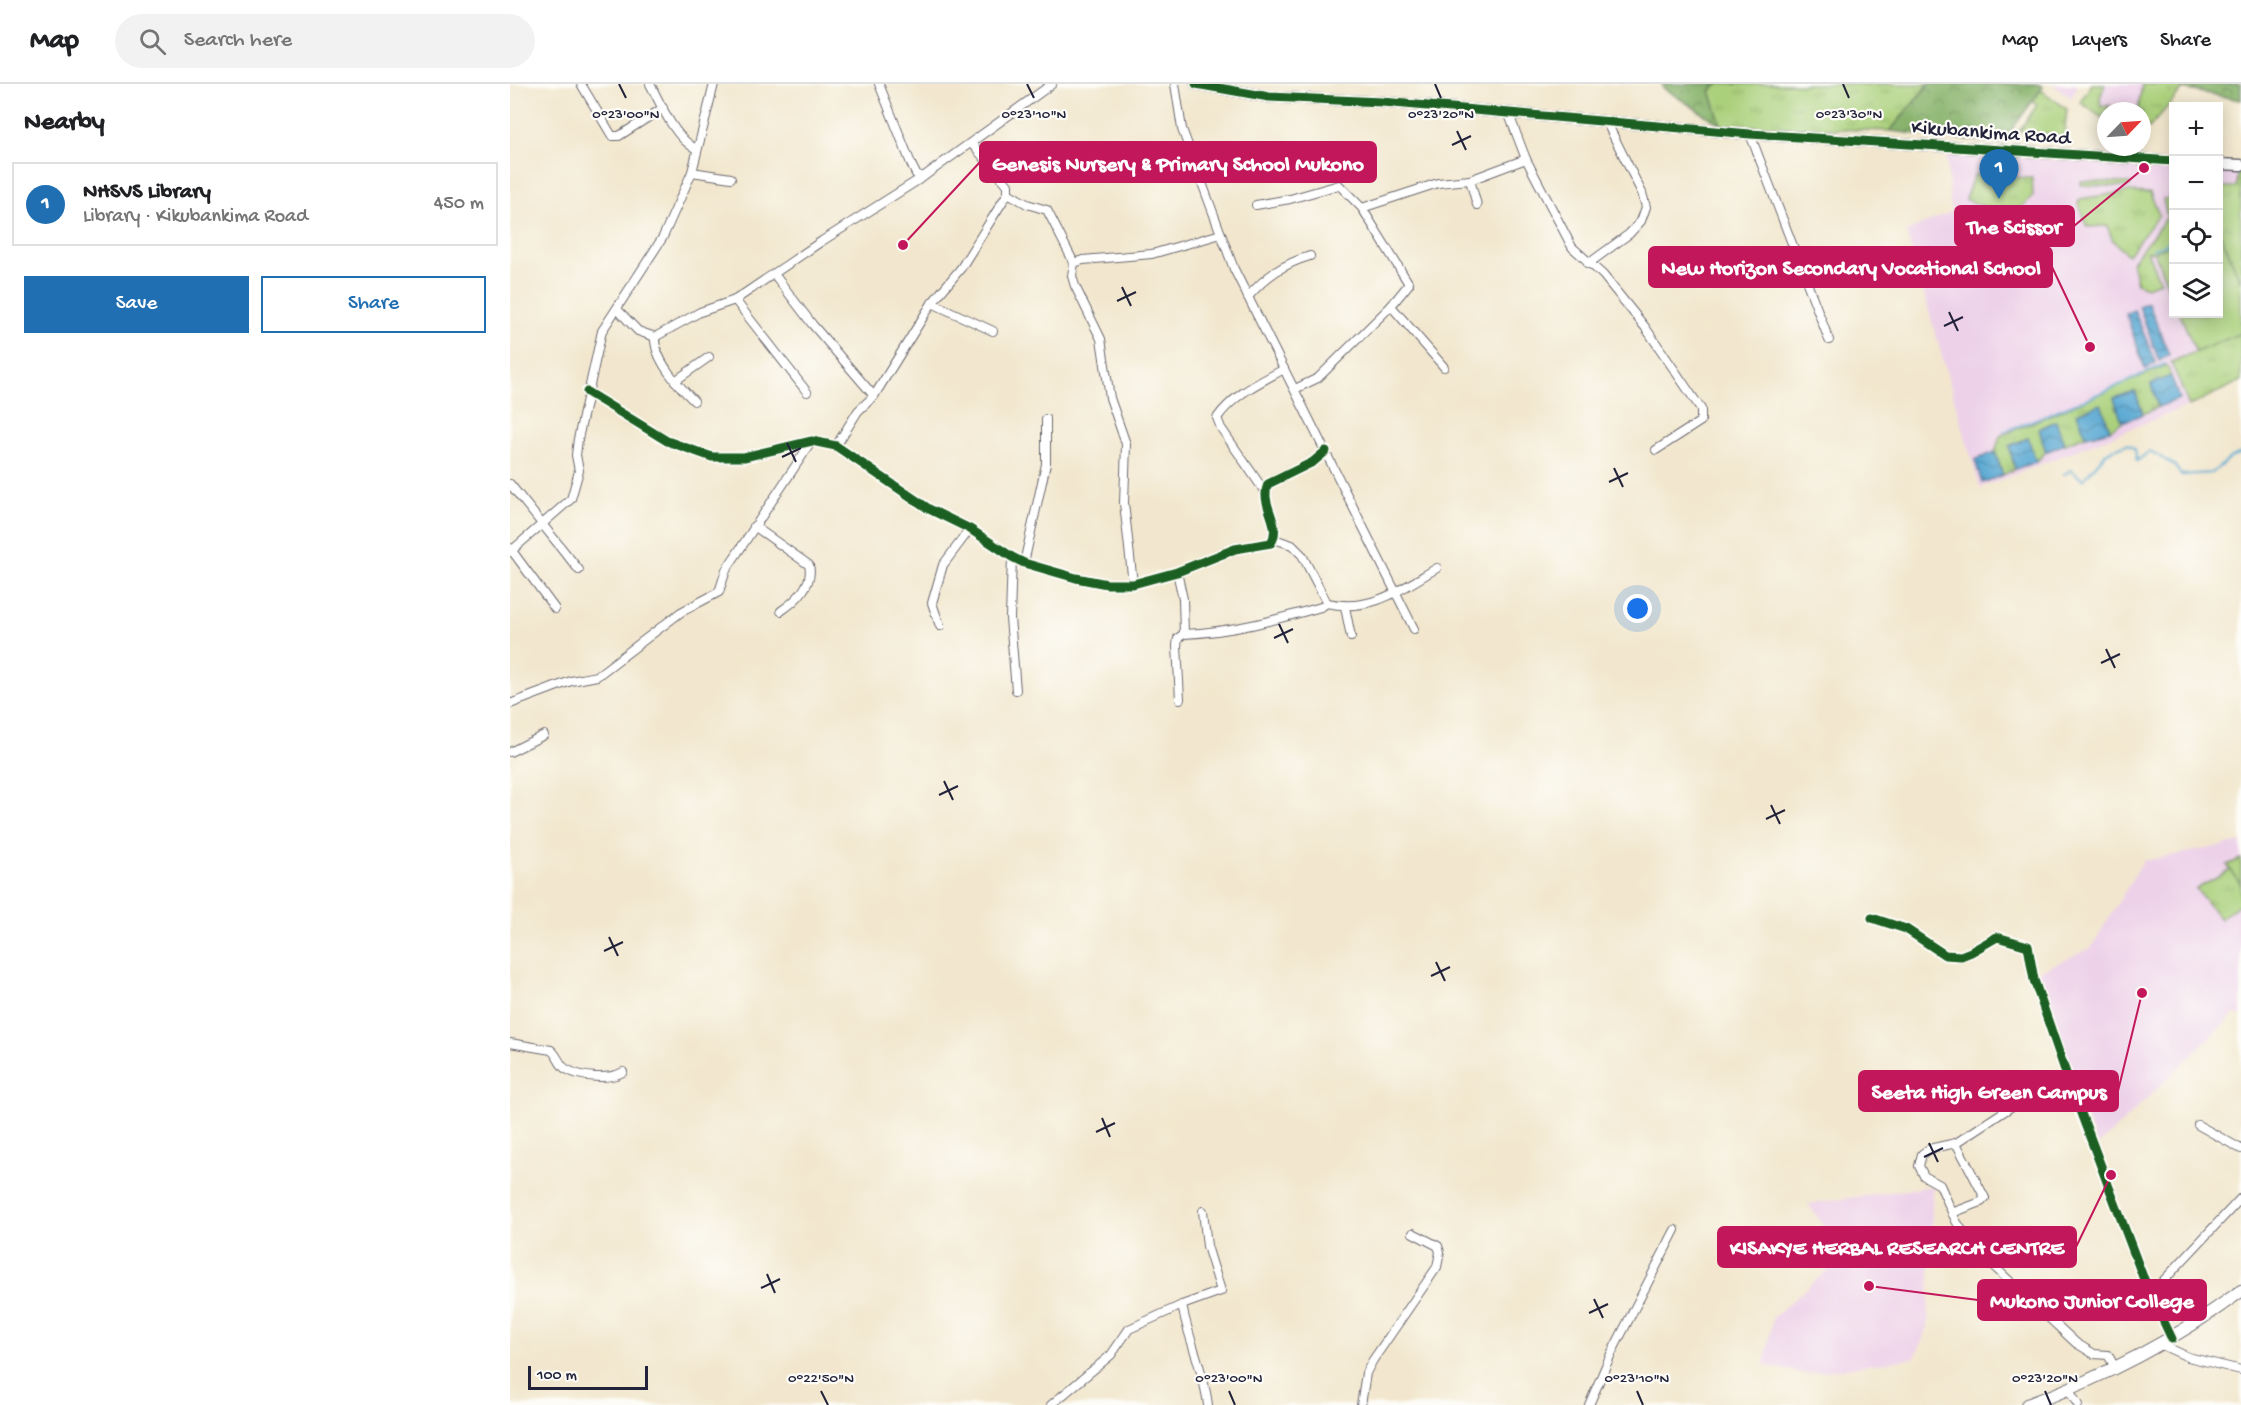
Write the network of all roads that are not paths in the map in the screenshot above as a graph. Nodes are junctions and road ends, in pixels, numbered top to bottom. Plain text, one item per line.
1 (581, 84) edge
2 (650, 84) edge
3 (714, 84) edge
4 (879, 84) edge
5 (1052, 84) edge
6 (1176, 84) edge
7 (1196, 84) edge
8 (663, 108) junction
9 (1508, 112) junction
10 (1606, 121) junction
11 (1750, 134) junction
12 (972, 144) junction
13 (696, 149) junction
14 (1526, 159) junction
15 (2169, 161) edge
16 (2223, 164) edge
17 (2241, 165) edge
18 (692, 171) junction
19 (923, 177) junction
20 (731, 178) dead end
21 (1470, 180) junction
22 (1008, 193) junction
23 (1256, 205) dead end
24 (1477, 205) dead end
25 (1362, 208) junction
26 (1221, 234) junction
27 (1310, 256) dead end
28 (1074, 263) junction
29 (1588, 264) junction
30 (774, 274) junction
31 (1248, 297) junction
32 (735, 300) junction
33 (932, 303) junction
34 (1391, 306) junction
35 (616, 309) junction
36 (993, 331) dead end
37 (655, 337) junction
38 (1829, 340) dead end
39 (709, 357) dead end
40 (1444, 367) dead end
41 (1284, 369) junction
42 (675, 381) junction
43 (1295, 390) junction
44 (587, 392) junction
45 (807, 392) dead end
46 (874, 396) junction
47 (693, 401) dead end
48 (1046, 419) dead end
49 (812, 441) junction
50 (836, 446) junction
51 (1656, 450) dead end
52 (1326, 452) junction
53 (510, 484) edge
54 (1264, 492) junction
55 (543, 524) junction
56 (754, 526) junction
57 (970, 530) junction
58 (1274, 539) junction
59 (511, 550) edge
60 (1012, 557) junction
61 (1024, 563) junction
62 (1437, 568) dead end
63 (579, 570) dead end
64 (1177, 572) junction
65 (1133, 584) junction
66 (1397, 591) junction
67 (1327, 603) junction
68 (1345, 607) junction
69 (555, 609) dead end
70 (781, 611) dead end
71 (940, 626) dead end
72 (1414, 629) dead end
73 (1184, 634) junction
74 (1351, 637) dead end
75 (1016, 690) dead end
76 (1180, 699) dead end
77 (510, 704) edge
78 (544, 735) dead end
79 (510, 752) edge
80 (1872, 918) dead end
81 (510, 1042) edge
82 (624, 1072) dead end
83 (2068, 1079) junction
84 (2199, 1125) dead end
85 (1956, 1143) junction
86 (2241, 1149) edge
87 (2241, 1198) edge
88 (1203, 1211) dead end
89 (1952, 1213) junction
90 (1675, 1230) dead end
91 (1413, 1233) dead end
92 (2241, 1291) edge
93 (2151, 1294) junction
94 (1182, 1305) junction
95 (2167, 1342) junction
96 (2116, 1368) junction
97 (2241, 1370) edge
98 (2068, 1390) junction
99 (1052, 1405) edge
100 (1208, 1405) edge
101 (1361, 1405) edge
102 (1589, 1405) edge
103 (2027, 1405) edge
104 (2078, 1405) edge

1 - 8 street
2 - 8 street
3 - 13 street
4 - 19 street
5 - 12 street
6 - 26 street
7 - 9 street, Kikubankima Road
8 - 13 street
9 - 10 street, Kikubankima Road
9 - 14 street
10 - 11 street, Kikubankima Road
10 - 29 street
11 - 15 street, Kikubankima Road
11 - 38 street
12 - 19 street
12 - 22 street
13 - 18 street
14 - 21 street
14 - 29 street
16 - 17 street
18 - 20 street
18 - 35 street
19 - 30 street
21 - 24 street
21 - 25 street
22 - 28 street
22 - 33 street
23 - 25 street
25 - 34 street
26 - 28 street
26 - 31 street
27 - 31 street
28 - 65 street
29 - 51 street
30 - 32 street
30 - 46 street
31 - 41 street
32 - 37 street
32 - 45 street
33 - 36 street
33 - 46 street
34 - 40 street
34 - 43 street
35 - 37 street
35 - 44 street
37 - 42 street
39 - 42 street
41 - 43 street
41 - 54 street
42 - 47 street
43 - 52 street
44 - 49 street
44 - 55 street
46 - 50 street
48 - 61 street
49 - 50 street
49 - 56 street
50 - 57 street
52 - 54 street
52 - 66 street
53 - 55 street
54 - 58 street
55 - 59 street
55 - 63 street
56 - 70 street
56 - 77 street
57 - 60 street
57 - 71 street
58 - 64 street
58 - 67 street
59 - 69 street
60 - 61 street
60 - 75 street
61 - 65 street
62 - 66 street
64 - 65 street
64 - 73 street
66 - 68 street
66 - 72 street
67 - 68 street
67 - 73 street
68 - 74 street
73 - 76 street
78 - 79 street
80 - 83 street
81 - 82 street
83 - 85 street
83 - 93 street
84 - 86 street
85 - 89 street
85 - 89 street
87 - 93 street
88 - 94 street
89 - 96 street
90 - 102 street
91 - 101 street
92 - 95 main road
93 - 95 street
94 - 99 street
94 - 100 street
95 - 96 main road
95 - 97 street
96 - 98 main road
98 - 103 main road
98 - 104 street

